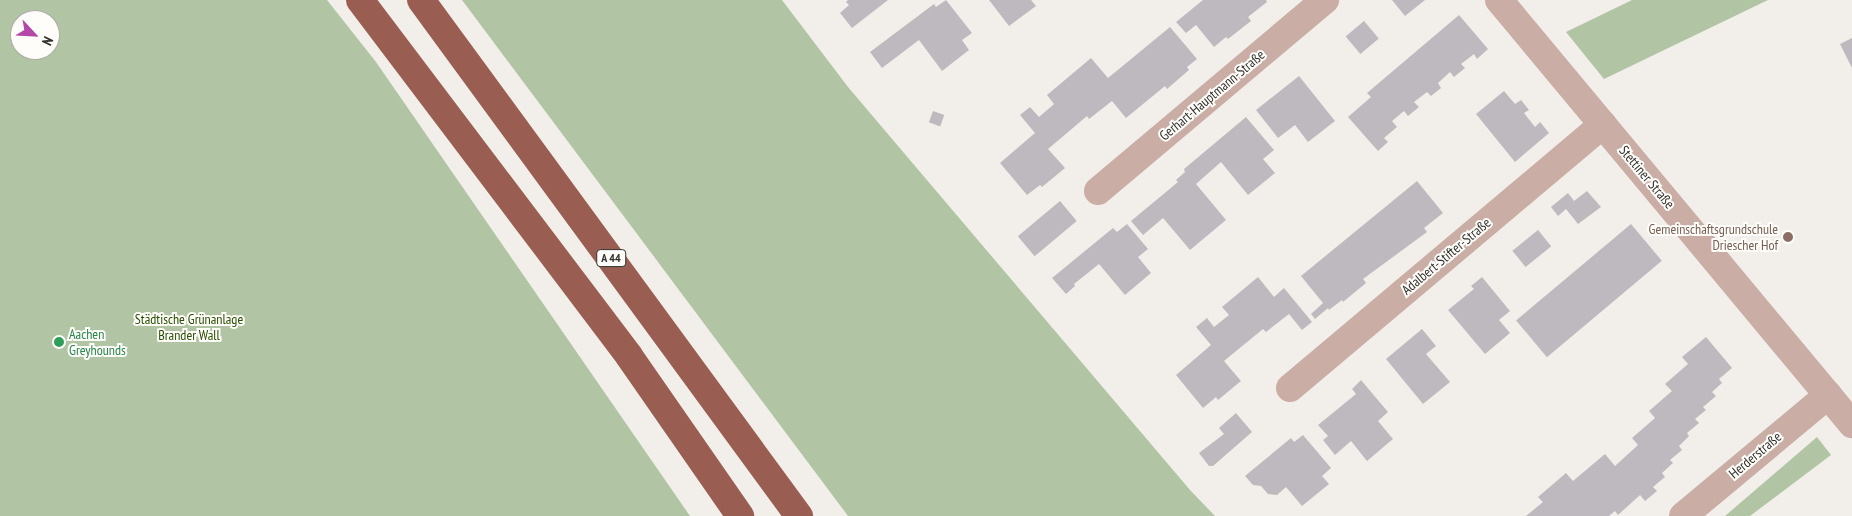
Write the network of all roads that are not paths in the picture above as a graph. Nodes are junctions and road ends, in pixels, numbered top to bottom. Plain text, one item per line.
1 (360, 0) edge
2 (421, 0) edge
3 (1325, 0) edge
4 (1500, 0) edge
5 (1603, 124) junction
6 (1098, 191) dead end
7 (1290, 388) dead end
8 (1828, 395) junction
9 (1852, 424) edge
10 (740, 516) edge
11 (799, 516) edge
12 (1683, 516) edge

1 - 10 highway
2 - 11 highway, A 44
3 - 6 street, Gerhart-Hauptmann-Straße
4 - 5 street, Stettiner Straße
5 - 7 street, Adalbert-Stifter-Straße
5 - 8 street, Stettiner Straße
8 - 9 street, Stettiner Straße
8 - 12 street, Herderstraße

